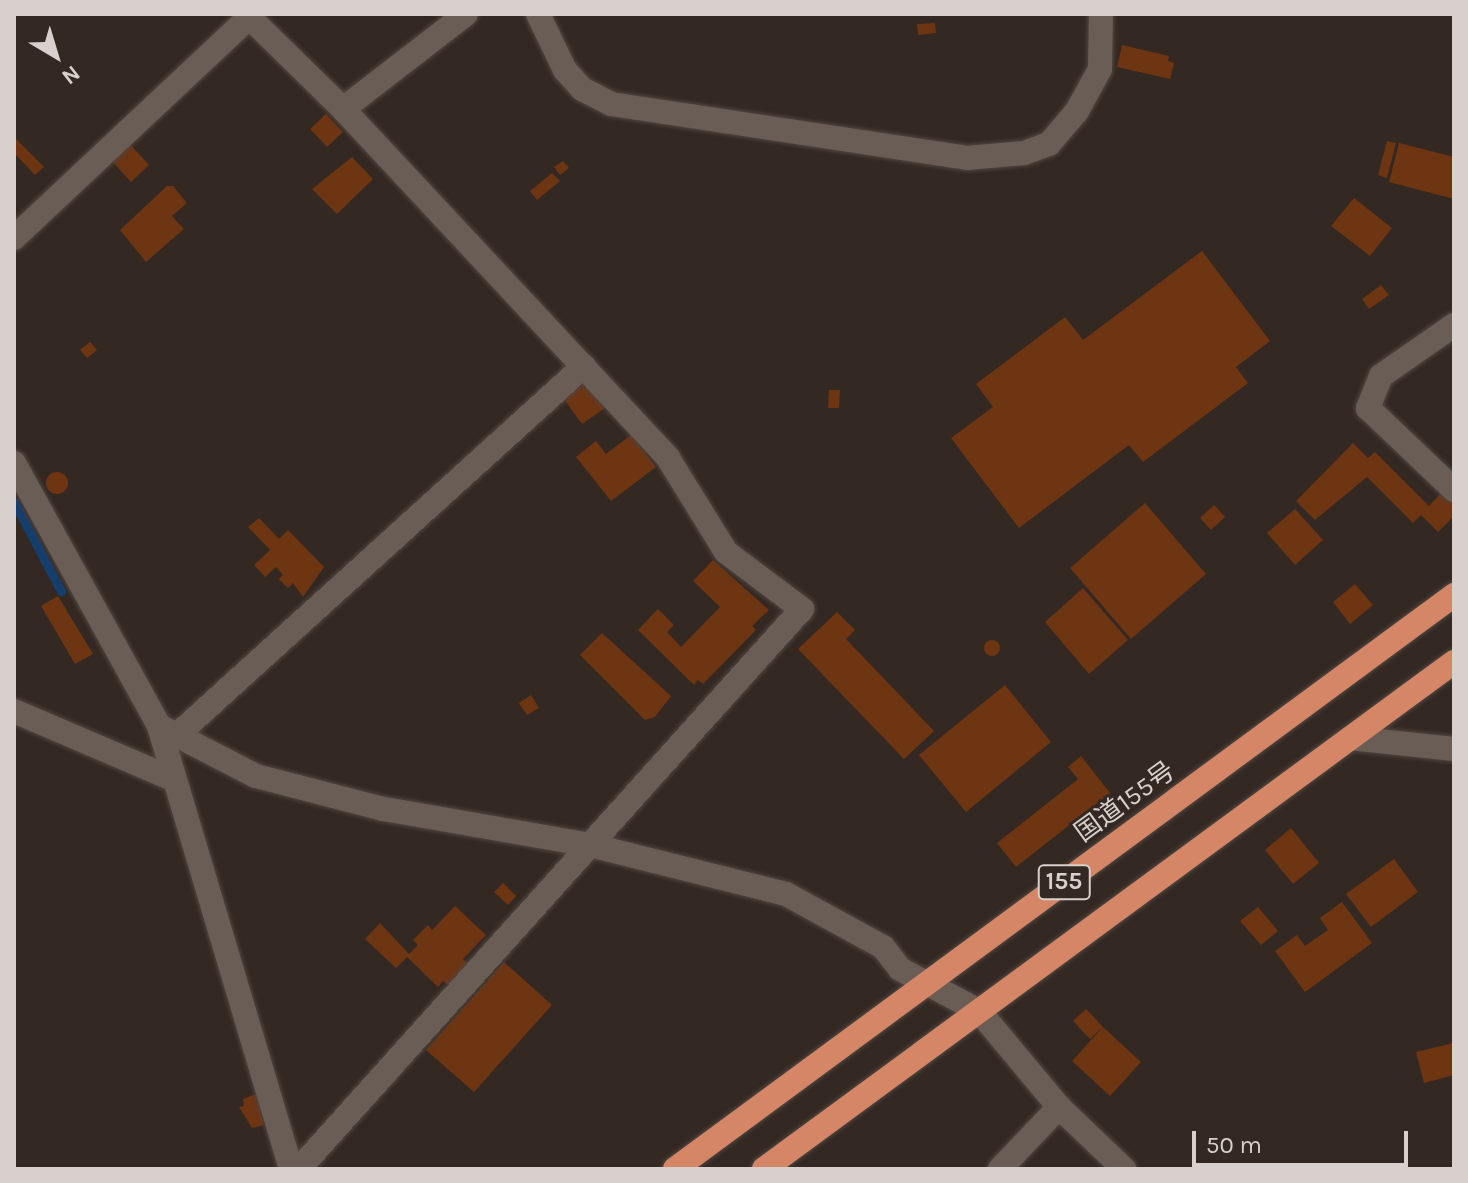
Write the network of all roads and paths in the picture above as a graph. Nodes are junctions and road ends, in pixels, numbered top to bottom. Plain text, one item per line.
1 (466, 14) edge
2 (538, 14) edge
3 (1101, 14) edge
4 (248, 16) edge
5 (343, 109) junction
6 (14, 238) edge
7 (1454, 325) edge
8 (584, 366) junction
9 (14, 463) edge
10 (1454, 490) edge
11 (1454, 595) edge
12 (1454, 662) edge
13 (14, 711) edge
14 (168, 730) junction
15 (1350, 738) junction
16 (1454, 749) edge
17 (173, 779) junction
18 (590, 845) junction
19 (930, 981) junction
20 (979, 1011) junction
21 (1059, 1107) junction
22 (291, 1169) edge
23 (299, 1169) edge
24 (675, 1169) edge
25 (764, 1169) edge
26 (1000, 1169) edge
27 (1124, 1169) edge

1 - 5 street
2 - 3 street
4 - 5 street
4 - 6 street
5 - 8 street
7 - 10 street
8 - 14 street
8 - 18 street
9 - 14 street
11 - 19 highway, 国道155号 / 155
12 - 15 highway, 155
13 - 17 street
14 - 17 street
14 - 18 street
15 - 16 street
15 - 20 highway, 155
17 - 22 street
18 - 19 street
18 - 23 street
19 - 20 street
19 - 24 highway, 国道155号 / 155
20 - 21 street
20 - 25 highway, 155
21 - 26 street
21 - 27 street

